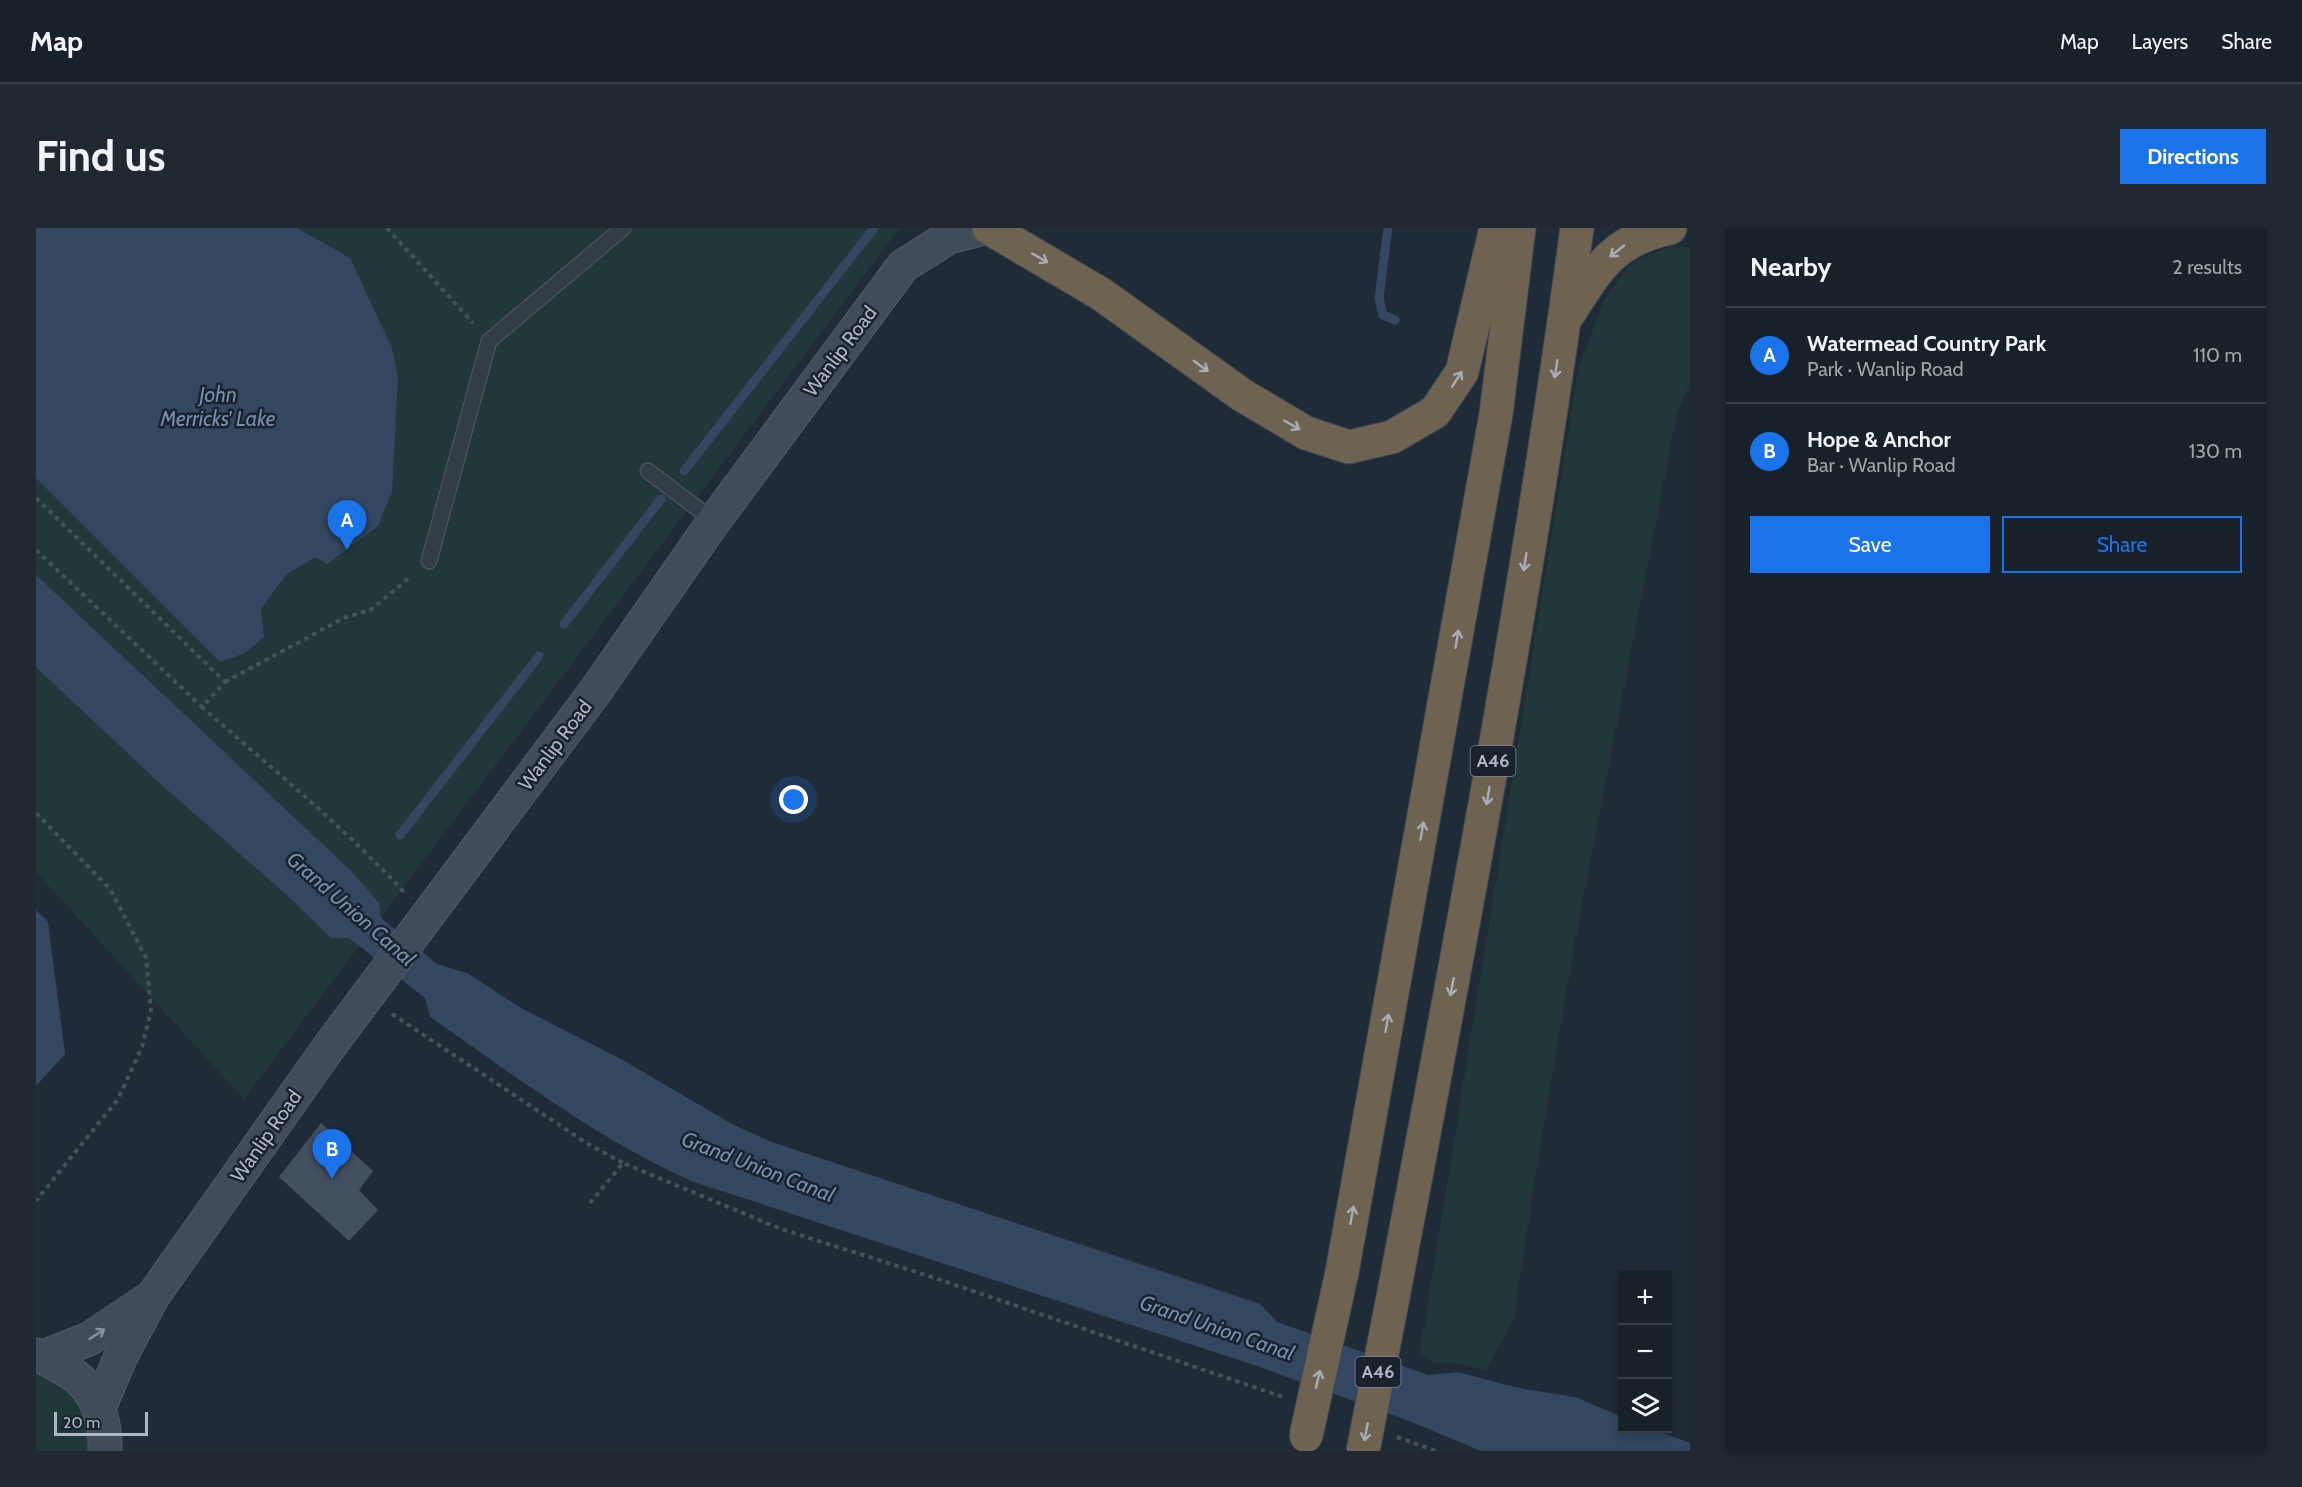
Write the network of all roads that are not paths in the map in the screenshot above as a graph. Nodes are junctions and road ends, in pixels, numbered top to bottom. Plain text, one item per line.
1 (623, 228) edge
2 (984, 228) edge
3 (989, 228) edge
4 (1496, 228) edge
5 (1520, 228) edge
6 (1577, 228) edge
7 (1670, 228) edge
8 (1564, 320) junction
9 (648, 471) dead end
10 (714, 521) junction
11 (429, 561) road end
12 (153, 1296) junction
13 (40, 1356) edge
14 (99, 1408) junction
15 (1304, 1443) edge
16 (105, 1451) edge
17 (1363, 1451) edge

1 - 11 lane
2 - 10 street, Wanlip Road
3 -> 4 highway
15 -> 5 highway, bridge
6 - 8 highway, A46
7 -> 8 highway
8 -> 17 highway, A46, bridge
9 - 10 lane
10 - 12 street, Wanlip Road
13 -> 12 street, Wanlip Road
12 - 14 street, Wanlip Road
13 - 14 street
14 - 16 street

